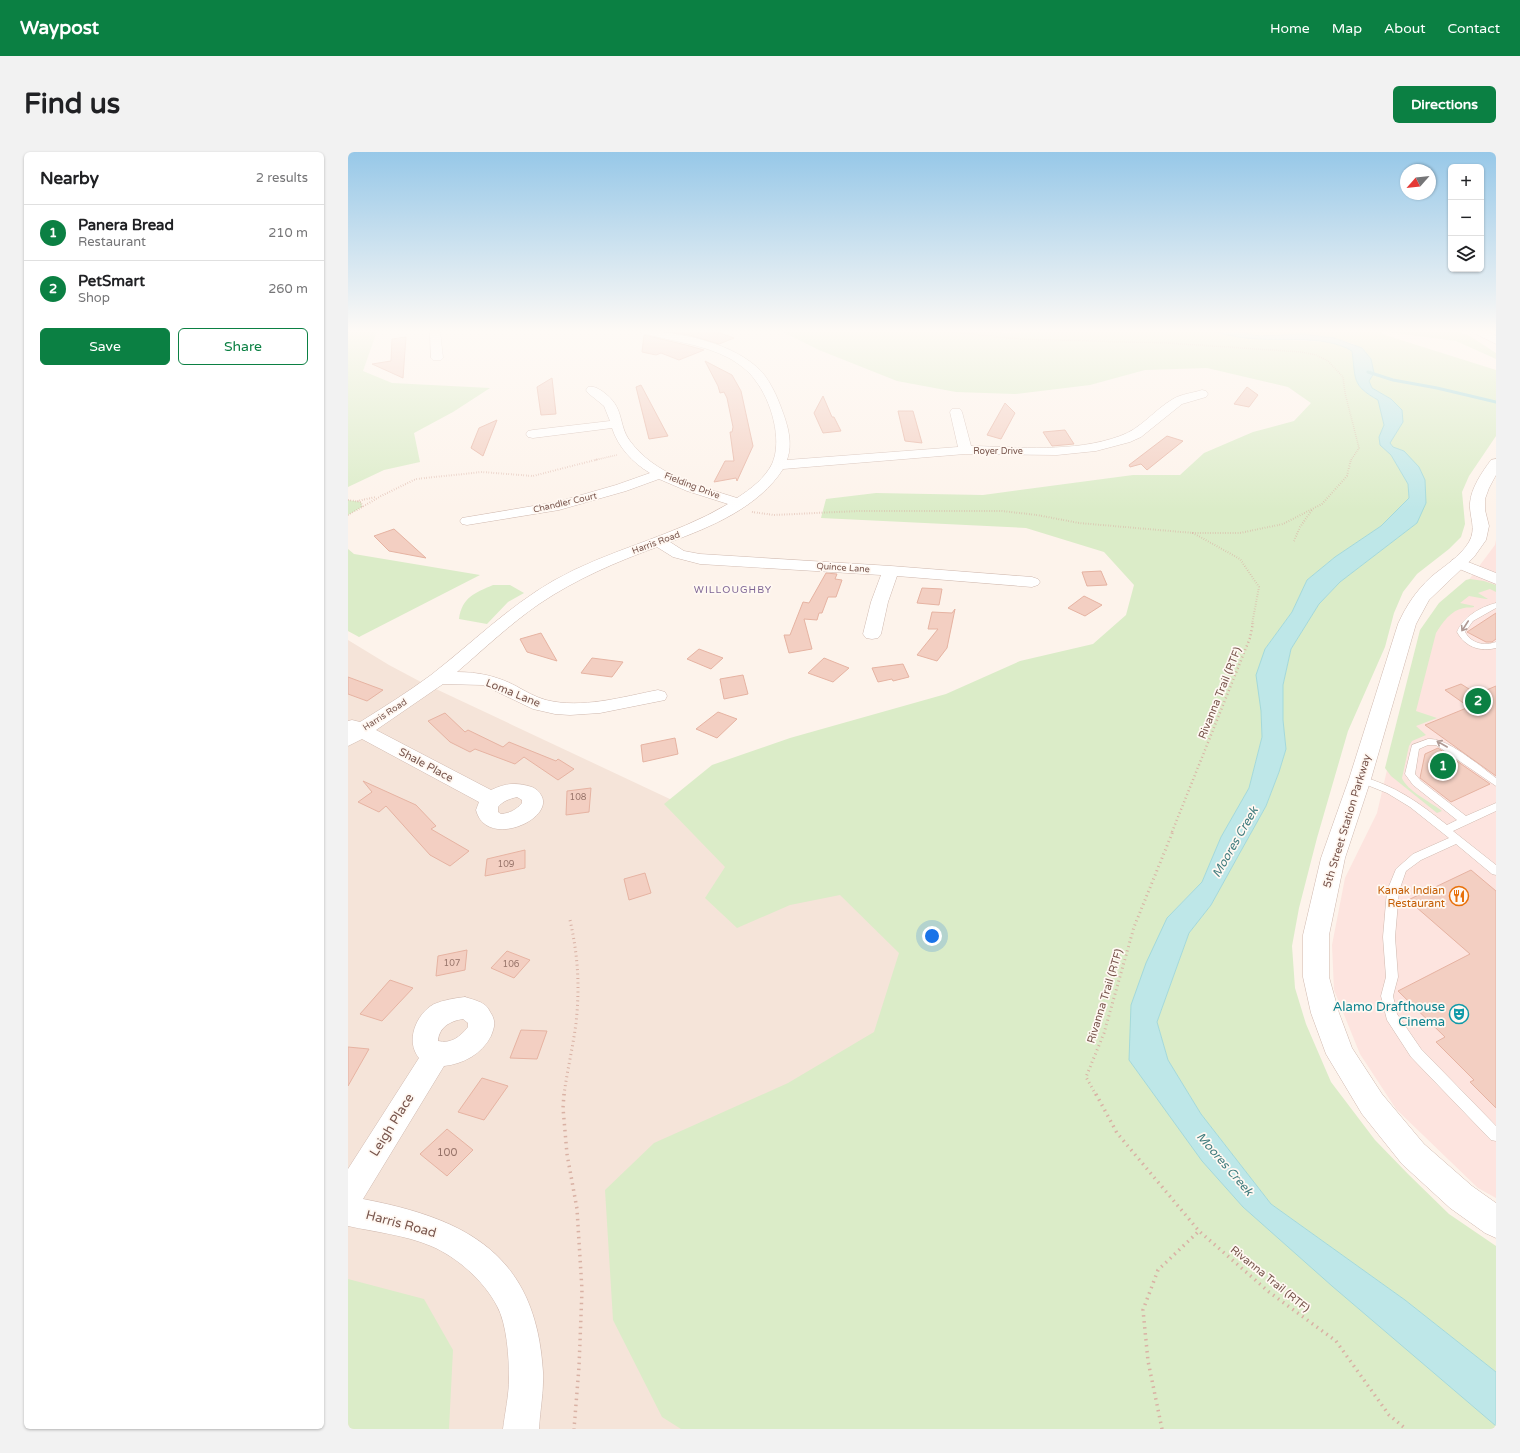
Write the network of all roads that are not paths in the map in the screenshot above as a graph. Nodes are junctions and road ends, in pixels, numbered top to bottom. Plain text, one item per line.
1 (592, 390) dead end
2 (768, 391) edge
3 (1202, 394) dead end
4 (956, 412) dead end
5 (616, 424) junction
6 (533, 434) dead end
7 (965, 450) junction
8 (779, 465) junction
9 (1494, 470) edge
10 (660, 474) junction
11 (736, 505) junction
12 (467, 521) dead end
13 (658, 541) junction
14 (1458, 563) junction
15 (891, 571) junction
16 (1496, 579) edge
17 (1032, 582) dead end
18 (1496, 605) edge
19 (872, 634) dead end
20 (1496, 645) edge
21 (438, 678) junction
22 (658, 696) dead end
23 (352, 731) edge
24 (1360, 779) junction
25 (1496, 784) edge
26 (492, 800) dead end
27 (1496, 807) edge
28 (1465, 821) junction
29 (1445, 830) junction
30 (1457, 839) junction
31 (1496, 871) edge
32 (436, 1054) dead end
33 (1496, 1135) edge
34 (348, 1196) edge
35 (348, 1211) edge
36 (1496, 1222) edge
37 (521, 1429) edge

1 - 5 street, Fielding Drive
2 - 8 street, Harris Road
3 - 7 street, Royer Drive
4 - 7 street
5 - 6 street
5 - 10 street, Fielding Drive
7 - 8 street, Royer Drive
8 - 11 street, Harris Road
9 - 14 street, 5th Street Station Parkway
10 - 11 street, Fielding Drive
10 - 12 street, Chandler Court
11 - 13 street, Harris Road
13 - 15 street, Quince Lane
13 - 21 street, Harris Road
14 - 16 street
14 - 24 street, 5th Street Station Parkway
15 - 17 street, Quince Lane
15 - 19 street
18 -> 20 lane
21 - 22 street, Loma Lane
21 - 23 street, Harris Road
23 - 26 street, Shale Place
24 - 29 lane
24 - 36 street, 5th Street Station Parkway
25 -> 28 lane
27 - 28 lane
28 - 29 lane
29 - 30 lane
30 - 31 lane
30 - 33 lane
32 - 34 street, Leigh Place
35 - 37 street, Harris Road

